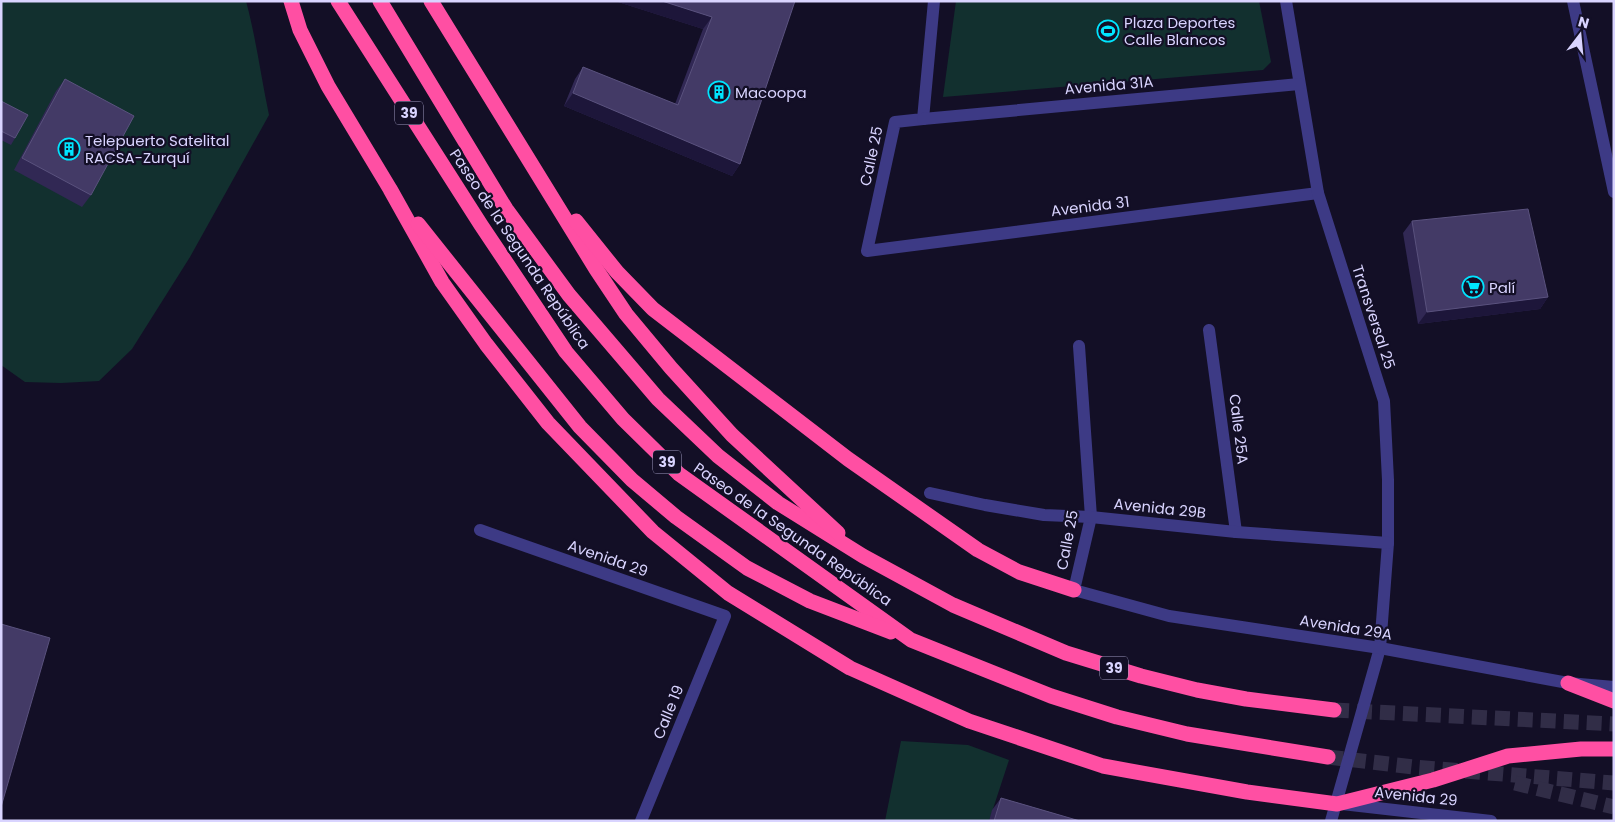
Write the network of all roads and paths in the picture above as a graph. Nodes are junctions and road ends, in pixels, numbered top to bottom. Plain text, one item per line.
1 (291, 1) edge
2 (338, 1) edge
3 (380, 1) edge
4 (431, 1) edge
5 (934, 1) edge
6 (1286, 1) edge
7 (1573, 1) edge
8 (1299, 84) junction
9 (923, 119) junction
10 (540, 178) junction
11 (390, 189) junction
12 (1614, 192) edge
13 (1318, 193) junction
14 (867, 251) joint
15 (1210, 330) dead end
16 (1079, 346) dead end
17 (930, 493) dead end
18 (1091, 517) junction
19 (480, 530) dead end
20 (1236, 532) junction
21 (1388, 543) junction
22 (864, 556) junction
23 (1074, 590) junction
24 (725, 616) joint
25 (911, 640) junction
26 (1380, 648) junction
27 (1568, 683) junction
28 (1614, 687) edge
29 (1614, 701) edge
30 (1334, 710) tunnel mouth
31 (1614, 749) edge
32 (1328, 757) tunnel mouth
33 (1337, 804) junction
34 (641, 821) edge
35 (1331, 821) edge
36 (1492, 821) edge

1 - 11 highway
2 - 25 highway, Paseo de la Segunda República / 39
3 - 22 highway, Paseo de la Segunda República / 39
4 - 10 highway
5 - 9 street
6 - 8 street, Transversal 25
7 - 12 street
8 - 9 street, Avenida 31A
8 - 13 street, Transversal 25
9 - 14 street, Calle 25
10 - 22 highway
10 - 23 highway
11 - 25 highway
11 - 33 highway
13 - 14 street, Avenida 31
13 - 21 street, Transversal 25
15 - 20 street, Calle 25A
16 - 18 street, Calle 25
17 - 18 street, Avenida 29B
18 - 20 street, Avenida 29B
18 - 23 street, Calle 25
19 - 24 street, Avenida 29
20 - 21 street, Avenida 29B
21 - 26 street, Transversal 25
22 - 30 highway, Paseo de la Segunda República / 39
23 - 26 street, Avenida 29A
24 - 34 street, Calle 19
25 - 32 highway, Paseo de la Segunda República / 39
26 - 27 street, Avenida 29A
26 - 33 street
27 - 28 street, Avenida 29A
27 - 29 highway
31 - 33 highway
33 - 35 street
33 - 36 street, Avenida 29

